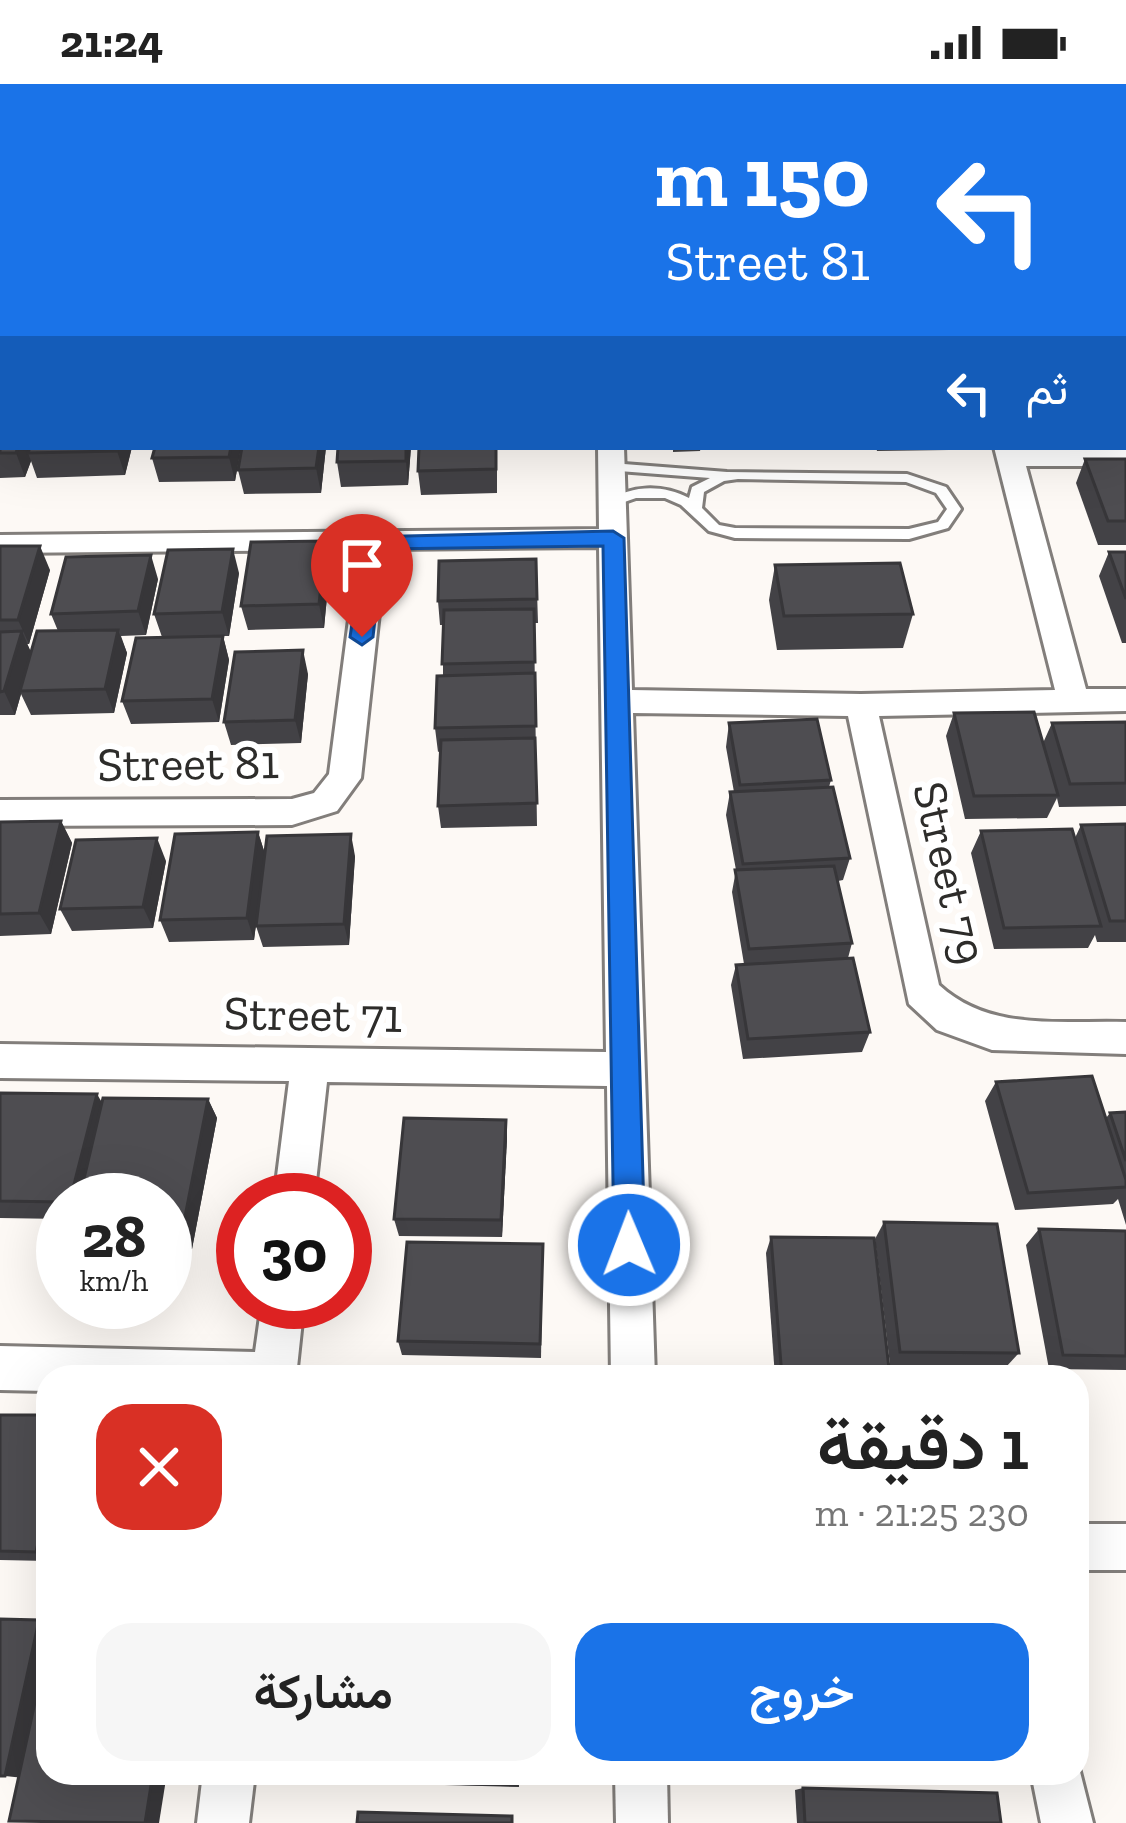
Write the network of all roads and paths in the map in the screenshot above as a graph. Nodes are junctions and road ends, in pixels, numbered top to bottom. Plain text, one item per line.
1 (1008, 452) edge
2 (1126, 458) edge
3 (612, 472) edge
4 (738, 475) junction
5 (695, 508) junction
6 (613, 538) junction
7 (373, 542) junction
8 (0, 544) edge
9 (1073, 699) junction
10 (1126, 700) edge
11 (617, 701) junction
12 (861, 705) junction
13 (0, 813) edge
14 (1126, 1038) edge
15 (0, 1061) edge
16 (310, 1065) junction
17 (625, 1069) junction
18 (297, 1173) edge
19 (280, 1329) edge
20 (275, 1365) edge
21 (633, 1365) edge
22 (0, 1368) edge
23 (36, 1369) edge
24 (1089, 1547) edge
25 (1126, 1547) edge
26 (228, 1785) edge
27 (641, 1785) edge
28 (1059, 1785) edge
29 (223, 1823) edge
30 (642, 1823) edge
31 (1066, 1823) edge

1 - 2 street
1 - 9 street
3 - 4 lane
3 - 5 lane
3 - 6 street
4 - 5 lane
4 - 5 lane
6 - 7 street
6 - 11 street
7 - 8 street
7 - 13 street, Street 81
9 - 10 street
9 - 12 street
11 - 12 street
11 - 17 street
12 - 14 street, Street 79
15 - 16 street, Street 71
16 - 17 street, Street 71
16 - 18 street
17 - 21 street
19 - 20 street
22 - 23 street
24 - 25 street
26 - 29 street
27 - 30 street
28 - 31 street

